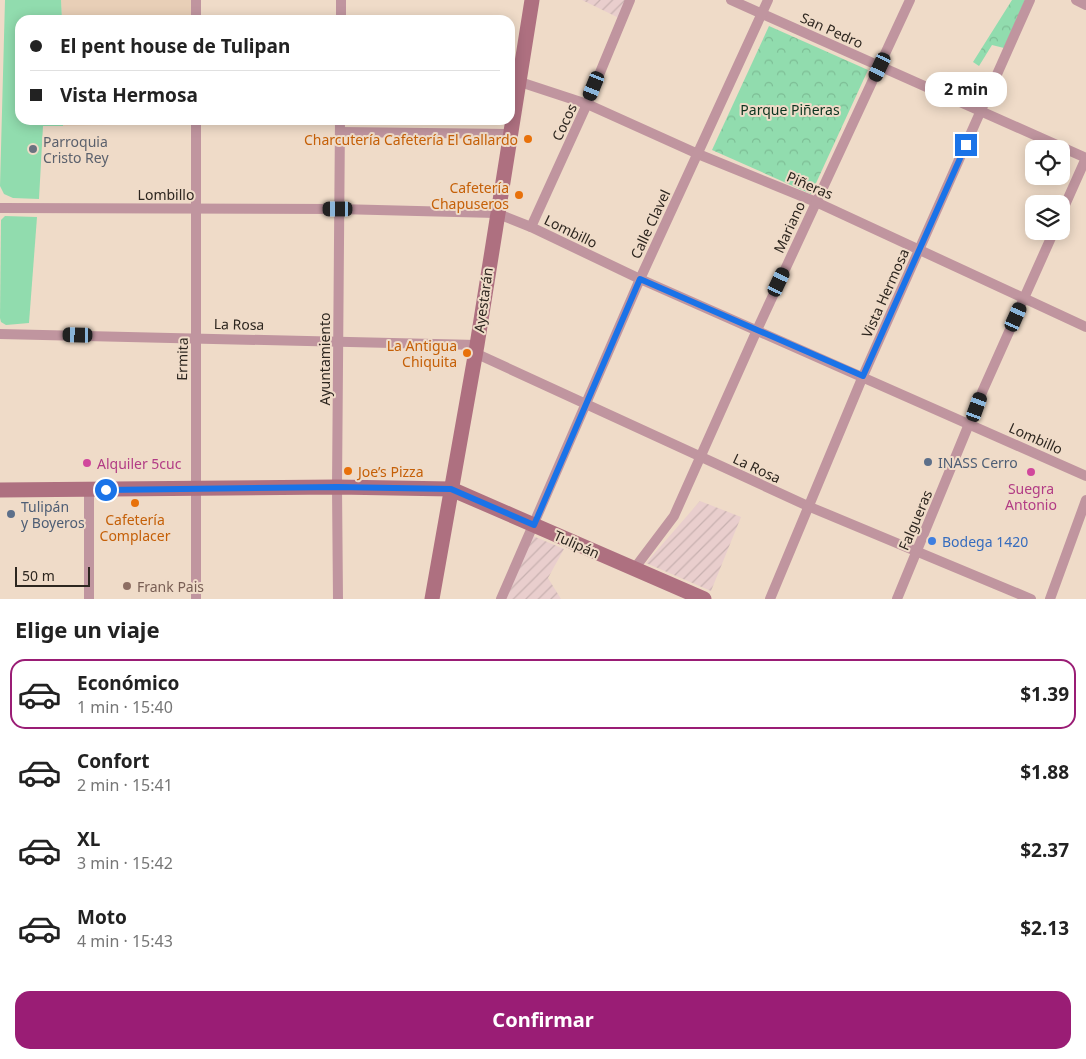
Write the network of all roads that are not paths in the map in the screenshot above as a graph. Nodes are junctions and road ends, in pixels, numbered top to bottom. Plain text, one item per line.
1 (196, 0) edge
2 (341, 0) edge
3 (532, 0) edge
4 (630, 0) edge
5 (731, 0) edge
6 (768, 0) edge
7 (910, 0) edge
8 (1030, 0) edge
9 (1076, 0) edge
10 (1086, 4) edge
11 (196, 15) edge
12 (341, 15) edge
13 (762, 15) junction
14 (880, 67) junction
15 (516, 71) edge
16 (587, 104) junction
17 (982, 111) junction
18 (196, 125) edge
19 (340, 125) edge
20 (511, 125) edge
21 (340, 132) junction
22 (510, 134) junction
23 (698, 154) junction
24 (1086, 158) edge
25 (1069, 195) edge
26 (816, 202) junction
27 (0, 208) edge
28 (196, 208) junction
29 (338, 209) junction
30 (496, 213) junction
31 (531, 227) junction
32 (1050, 240) edge
33 (920, 249) junction
34 (640, 279) junction
35 (1024, 299) junction
36 (1086, 328) edge
37 (757, 330) junction
38 (0, 334) edge
39 (196, 337) junction
40 (338, 340) junction
41 (476, 349) junction
42 (863, 376) junction
43 (587, 404) junction
44 (971, 424) junction
45 (699, 456) junction
46 (1086, 476) edge
47 (337, 487) junction
48 (194, 489) junction
49 (451, 489) junction
50 (0, 490) edge
51 (89, 490) junction
52 (1086, 500) edge
53 (810, 507) junction
54 (534, 525) junction
55 (916, 553) junction
56 (634, 569) junction
57 (89, 599) edge
58 (196, 599) edge
59 (338, 599) edge
60 (432, 599) edge
61 (501, 599) edge
62 (704, 599) edge
63 (770, 599) edge
64 (897, 599) edge
65 (1031, 599) edge
66 (1050, 599) edge

1 - 11 street
2 - 12 street
3 - 15 street, Ayestarán
4 - 16 street, Cocos
5 - 13 street, San Pedro
6 - 13 street, Calle Clavel
7 - 14 street, Mariano
8 - 17 street, Vista Hermosa
9 - 10 street
13 - 14 street, San Pedro
13 - 23 street, Calle Clavel
14 - 17 street, San Pedro
14 - 26 street, Mariano
15 - 16 street, Piñeras
16 - 23 street, Piñeras
16 - 31 street, Cocos
17 - 24 street, San Pedro
17 - 33 street, Vista Hermosa
18 - 28 street, Ermita
19 - 21 street, Ayuntamiento
20 - 22 street, Ayestarán
21 - 22 street
21 - 29 street, Ayuntamiento
22 - 30 street, Ayestarán
23 - 26 street, Piñeras
23 - 34 street, Calle Clavel
24 - 25 street
26 - 33 street, Piñeras
26 - 37 street, Mariano
27 - 28 street, Lombillo
28 - 29 street, Lombillo
28 - 39 street, Ermita
29 - 30 street, Lombillo
29 - 40 street, Ayuntamiento
30 - 31 street, Lombillo
30 - 41 street, Ayestarán
31 - 34 street, Lombillo
32 - 35 street, Falgueras
33 - 35 street, Piñeras
33 - 42 street, Vista Hermosa
34 - 37 street, Lombillo
34 - 43 street, Calle Clavel
35 - 36 street, Piñeras
35 - 44 street, Falgueras
37 - 42 street, Lombillo
37 - 45 street, Mariano
38 - 39 street, La Rosa
39 - 40 street, La Rosa
39 - 48 street, Ermita
40 - 41 street, La Rosa
40 - 47 street, Ayuntamiento
41 - 43 street, La Rosa
41 - 49 street, Ayestarán
42 - 44 street, Lombillo
42 - 53 street, Vista Hermosa
43 - 45 street, La Rosa
43 - 54 street, Calle Clavel
44 - 46 street, Lombillo
44 - 55 street, Falgueras
45 - 53 street, La Rosa
45 - 56 street, Mariano
47 - 48 street, Tulipán
47 - 49 street, Tulipán
47 - 59 street, Ayuntamiento
48 - 51 street, Tulipán
48 - 58 street, Ermita
49 - 54 street, Tulipán
49 - 60 street, Ayestarán
50 - 51 street, Tulipán
51 - 57 street
52 - 66 street
53 - 55 street, La Rosa
53 - 63 street, Vista Hermosa
54 - 56 street, Tulipán
54 - 61 street, Calle Clavel
55 - 64 street, Falgueras
55 - 65 street, La Rosa
56 - 62 street, Tulipán

